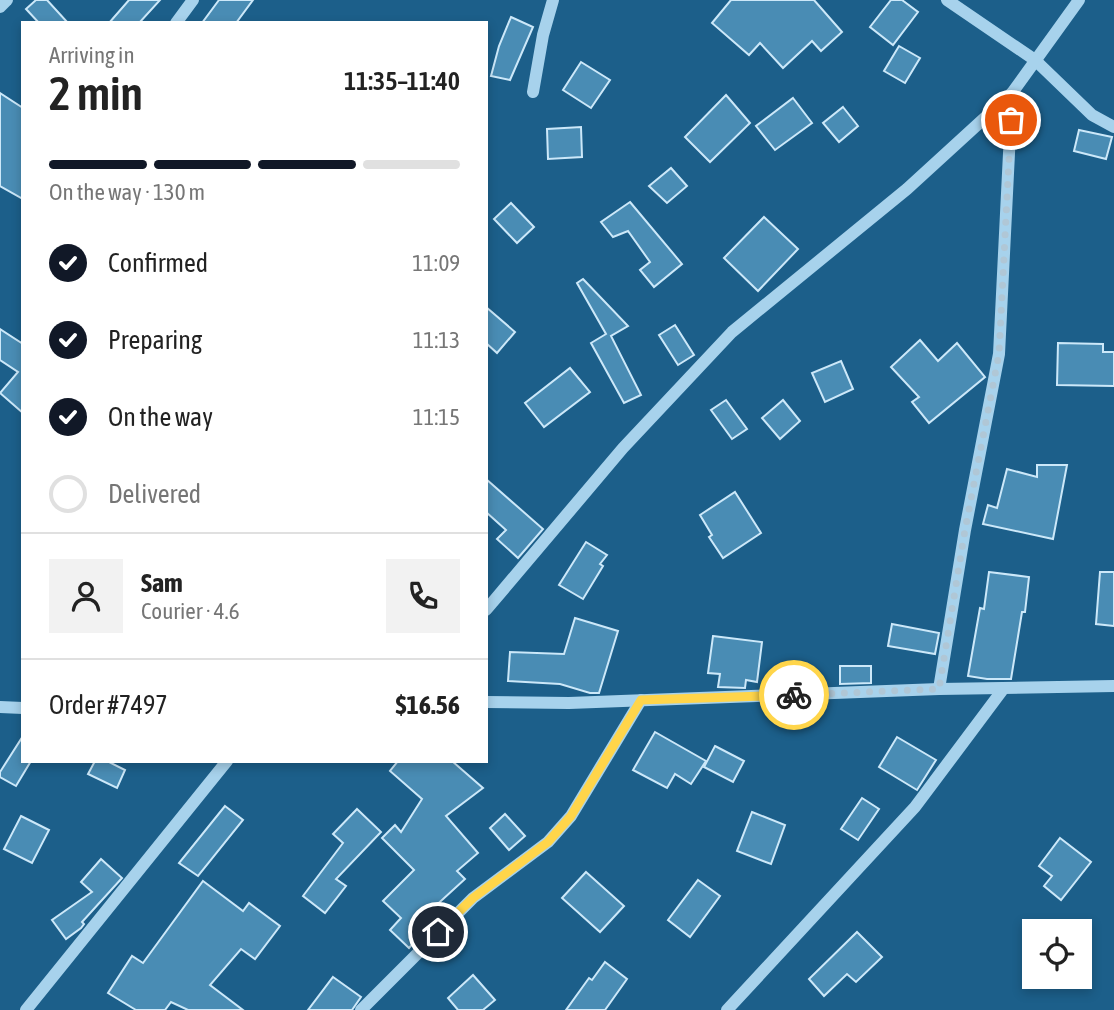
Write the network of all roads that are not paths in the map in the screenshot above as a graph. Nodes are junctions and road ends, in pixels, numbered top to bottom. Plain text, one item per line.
1 (7, 0) edge
2 (193, 0) edge
3 (553, 0) edge
4 (947, 0) edge
5 (1079, 0) edge
6 (0, 7) edge
7 (177, 21) edge
8 (1035, 60) junction
9 (533, 92) dead end
10 (1012, 93) junction
11 (1114, 127) edge
12 (488, 608) edge
13 (1114, 686) edge
14 (1004, 688) junction
15 (939, 689) junction
16 (641, 700) junction
17 (488, 702) edge
18 (0, 706) edge
19 (21, 708) edge
20 (225, 763) edge
21 (26, 1010) edge
22 (361, 1010) edge
23 (727, 1010) edge

1 - 6 street
2 - 7 street
3 - 9 street
4 - 8 street
5 - 8 street
8 - 10 street
8 - 11 street
10 - 12 street
10 - 15 street
13 - 14 street
14 - 15 street
14 - 23 street
15 - 16 street
16 - 17 street
16 - 22 street
18 - 19 street
20 - 21 street

